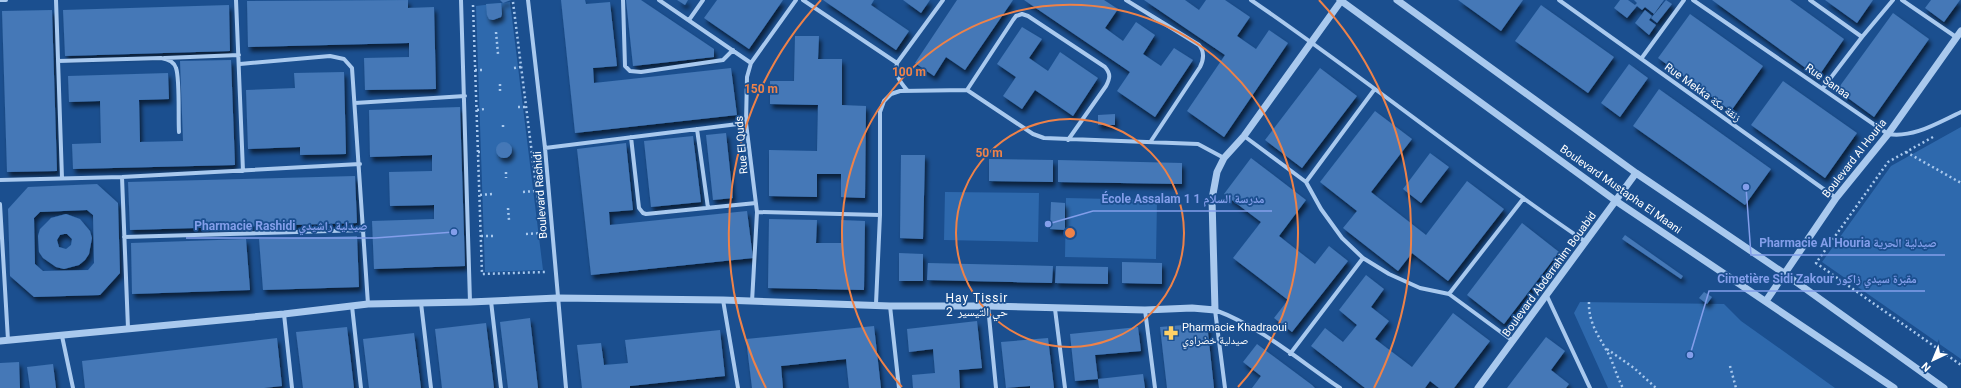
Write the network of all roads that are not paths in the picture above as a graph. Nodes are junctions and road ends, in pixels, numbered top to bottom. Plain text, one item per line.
1 (0, 0) edge
2 (6, 0) edge
3 (56, 0) edge
4 (236, 0) edge
5 (461, 0) edge
6 (528, 0) edge
7 (623, 0) edge
8 (659, 0) edge
9 (703, 0) edge
10 (796, 0) edge
11 (803, 0) edge
12 (943, 0) edge
13 (1126, 0) edge
14 (1251, 0) edge
15 (1341, 0) edge
16 (1397, 0) edge
17 (1559, 0) edge
18 (1684, 0) edge
19 (1693, 0) edge
20 (1810, 0) edge
21 (1893, 0) edge
22 (1902, 0) edge
23 (689, 20) junction
24 (1959, 34) edge
25 (1862, 37) junction
26 (1312, 42) junction
27 (733, 50) junction
28 (239, 55) junction
29 (161, 58) junction
30 (1642, 59) junction
31 (58, 61) junction
32 (751, 63) junction
33 (896, 63) junction
34 (240, 64) junction
35 (1823, 88) junction
36 (907, 90) junction
37 (967, 90) junction
38 (1374, 90) junction
39 (465, 96) junction
40 (356, 103) junction
41 (1961, 112) edge
42 (746, 123) junction
43 (697, 129) junction
44 (179, 132) dead end
45 (1888, 134) junction
46 (1244, 136) junction
47 (631, 137) junction
48 (1068, 140) junction
49 (1151, 141) junction
50 (545, 148) junction
51 (1224, 158) junction
52 (360, 164) junction
53 (242, 171) junction
54 (1636, 173) junction
55 (122, 177) junction
56 (62, 178) junction
57 (0, 180) edge
58 (1306, 182) junction
59 (1836, 198) junction
60 (1523, 199) junction
61 (1616, 201) junction
62 (756, 203) junction
63 (0, 204) edge
64 (708, 208) junction
65 (757, 212) junction
66 (880, 215) junction
67 (364, 230) junction
68 (124, 237) junction
69 (1587, 242) junction
70 (1363, 258) junction
71 (1785, 274) junction
72 (1449, 294) junction
73 (1547, 296) junction
74 (557, 298) junction
75 (723, 300) junction
76 (491, 301) junction
77 (1766, 301) junction
78 (470, 302) junction
79 (752, 302) junction
80 (421, 303) junction
81 (368, 304) junction
82 (876, 304) junction
83 (352, 306) junction
84 (890, 306) junction
85 (988, 306) junction
86 (1055, 309) junction
87 (1145, 310) junction
88 (1215, 310) junction
89 (284, 314) junction
90 (128, 328) junction
91 (62, 336) junction
92 (8, 340) junction
93 (0, 341) edge
94 (1513, 342) junction
95 (1290, 354) junction
96 (73, 388) edge
97 (292, 388) edge
98 (361, 388) edge
99 (431, 388) edge
100 (501, 388) edge
101 (566, 388) edge
102 (738, 388) edge
103 (899, 388) edge
104 (996, 388) edge
105 (1065, 388) edge
106 (1155, 388) edge
107 (1225, 388) edge
108 (1340, 388) edge
109 (1478, 388) edge
110 (1590, 388) edge
111 (1894, 388) edge
112 (1944, 388) edge

1 - 2 street
3 - 31 street
4 - 28 street
5 - 39 street
6 - 50 street, Boulevard Rachidi
7 - 27 street
8 - 23 street
9 - 23 street
10 - 32 street, Rue El Quds
11 - 33 street
12 - 33 street
13 - 49 street
14 - 26 street
15 - 26 street
15 - 61 street, Boulevard Mustapha El Maani
16 - 54 street, Boulevard Mustapha El Maani
17 - 30 street, Rue Mekka زنقة مكة
18 - 30 street
19 - 35 street, Rue Sanaa
20 - 25 street
21 - 25 street
22 - 24 street
23 - 27 street
24 - 45 street, Boulevard Al Houria
25 - 35 street
26 - 38 street
26 - 46 street
27 - 32 street
28 - 29 street
28 - 34 street
29 - 31 street
29 - 44 street
30 - 59 street, Rue Mekka زنقة مكة
31 - 56 street
32 - 42 street, Rue El Quds
33 - 36 street
34 - 40 street
34 - 53 street
35 - 45 street, Rue Sanaa
36 - 37 street
36 - 66 street
37 - 48 street
37 - 48 street
38 - 58 street
38 - 60 street
39 - 40 street
39 - 78 street
40 - 52 street
41 - 45 street
42 - 43 street
42 - 62 street, Rue El Quds
43 - 47 street
43 - 64 street
45 - 59 street, Boulevard Al Houria
46 - 51 street
46 - 58 street
47 - 50 street
47 - 64 street
48 - 49 street
49 - 51 street
50 - 74 street, Boulevard Rachidi
51 - 88 street
52 - 53 street
52 - 67 street
53 - 55 street
54 - 61 street, Boulevard Abderrahim Bouabid
54 - 71 street, Boulevard Mustapha El Maani
55 - 56 street
55 - 68 street
56 - 57 street
58 - 70 street
59 - 71 street, Boulevard Al Houria
60 - 69 street
60 - 72 street
61 - 69 street, Boulevard Abderrahim Bouabid
61 - 77 street, Boulevard Mustapha El Maani
62 - 64 street
62 - 65 street, Rue El Quds
63 - 92 street
65 - 66 street
65 - 79 street, Rue El Quds
66 - 82 street
67 - 68 street
67 - 81 street
68 - 90 street
69 - 73 street, Boulevard Abderrahim Bouabid
70 - 72 street
70 - 95 street
71 - 77 street, Boulevard Al Houria
71 - 112 street, Boulevard Mustapha El Maani
72 - 94 street
73 - 94 street, Boulevard Abderrahim Bouabid
73 - 110 street
74 - 75 street
74 - 76 street
74 - 101 street, Boulevard Rachidi
75 - 79 street
75 - 102 street
76 - 78 street
76 - 100 street
77 - 111 street, Boulevard Mustapha El Maani
78 - 80 street
79 - 82 street
80 - 81 street
80 - 99 street
81 - 83 street
82 - 84 street
83 - 89 street
83 - 98 street
84 - 85 street
84 - 103 street
85 - 86 street
85 - 104 street
86 - 87 street
86 - 105 street
87 - 88 street
87 - 106 street
88 - 95 street
88 - 107 street
89 - 90 street
89 - 97 street
90 - 91 street
91 - 92 street
91 - 96 street
92 - 93 street
94 - 109 street, Boulevard Abderrahim Bouabid
95 - 108 street

